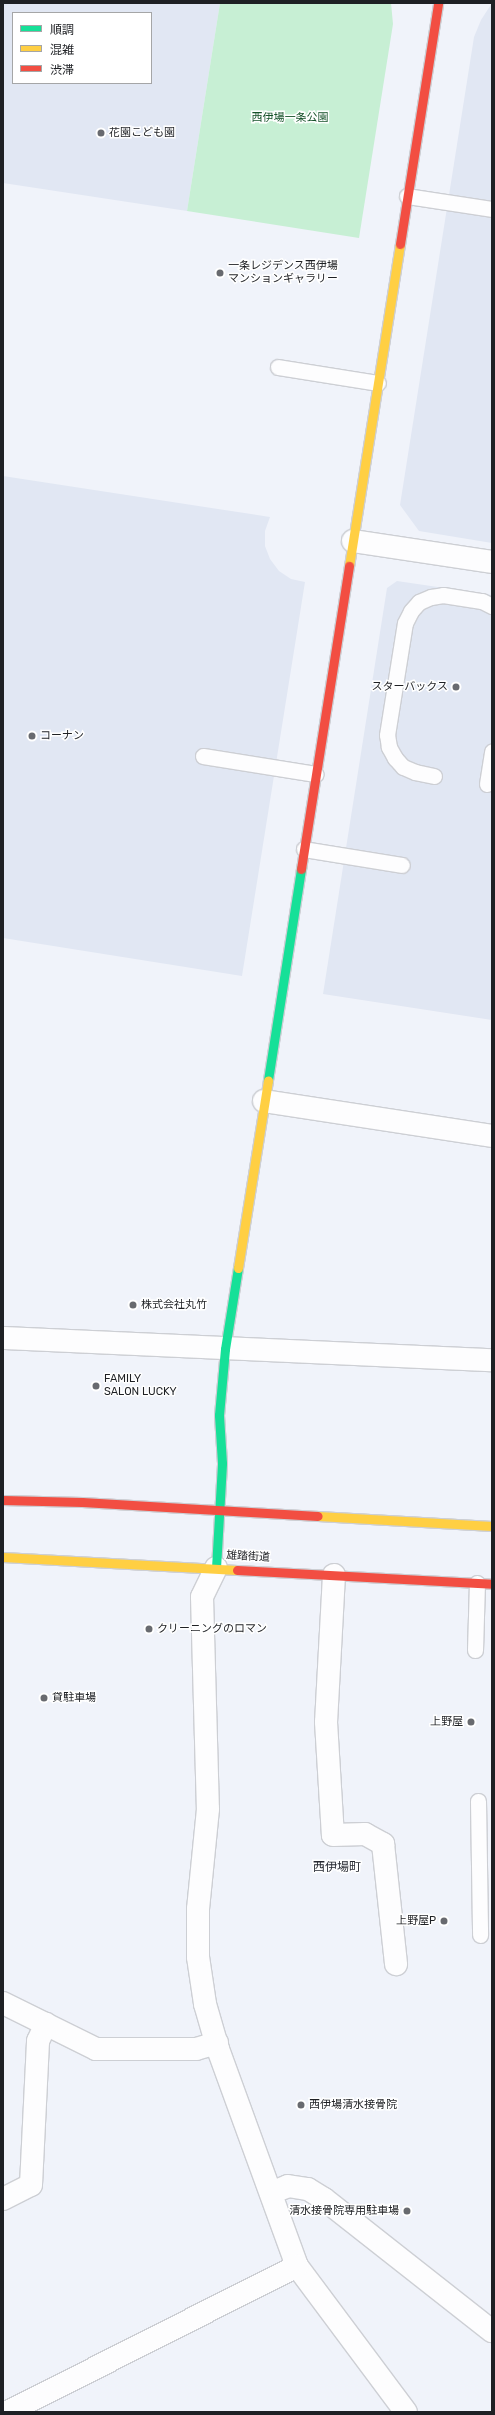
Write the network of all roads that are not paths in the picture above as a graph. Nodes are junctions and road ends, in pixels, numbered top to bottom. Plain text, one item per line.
1 (438, 3) edge
2 (407, 196) junction
3 (492, 209) edge
4 (278, 367) dead end
5 (378, 383) junction
6 (353, 540) junction
7 (492, 562) edge
8 (492, 606) edge
9 (492, 751) edge
10 (203, 756) dead end
11 (316, 774) junction
12 (434, 776) dead end
13 (487, 784) dead end
14 (304, 849) junction
15 (402, 865) dead end
16 (264, 1101) junction
17 (492, 1136) edge
18 (3, 1338) edge
19 (225, 1349) junction
20 (492, 1360) edge
21 (3, 1500) edge
22 (220, 1510) junction
23 (492, 1526) edge
24 (3, 1557) edge
25 (216, 1568) junction
26 (334, 1575) junction
27 (485, 1583) edge
28 (475, 1650) dead end
29 (478, 1801) dead end
30 (480, 1935) dead end
31 (396, 1964) dead end
32 (3, 2003) edge
33 (46, 2024) junction
34 (217, 2043) junction
35 (270, 2193) junction
36 (3, 2199) edge
37 (297, 2266) junction
38 (492, 2331) edge
39 (8, 2412) edge
40 (406, 2412) edge

1 - 2 street
2 - 3 lane
2 - 5 street
4 - 5 lane
5 - 6 street
6 - 7 street
6 - 11 street
8 - 12 lane
9 - 13 lane
10 - 11 lane
11 - 14 street
14 - 15 lane
14 - 16 street
16 - 17 street
16 - 19 street
18 - 19 street
19 - 20 street
19 - 22 street
21 - 22 street
22 - 23 street
22 - 25 street
24 - 25 street, 雄踏街道
25 - 26 street, 雄踏街道
25 - 34 street
26 - 27 street, 雄踏街道
26 - 31 street
27 - 28 lane
29 - 30 lane
32 - 33 street
33 - 34 street
33 - 36 street
34 - 35 street
35 - 37 street
35 - 38 street
37 - 39 street
37 - 40 street

